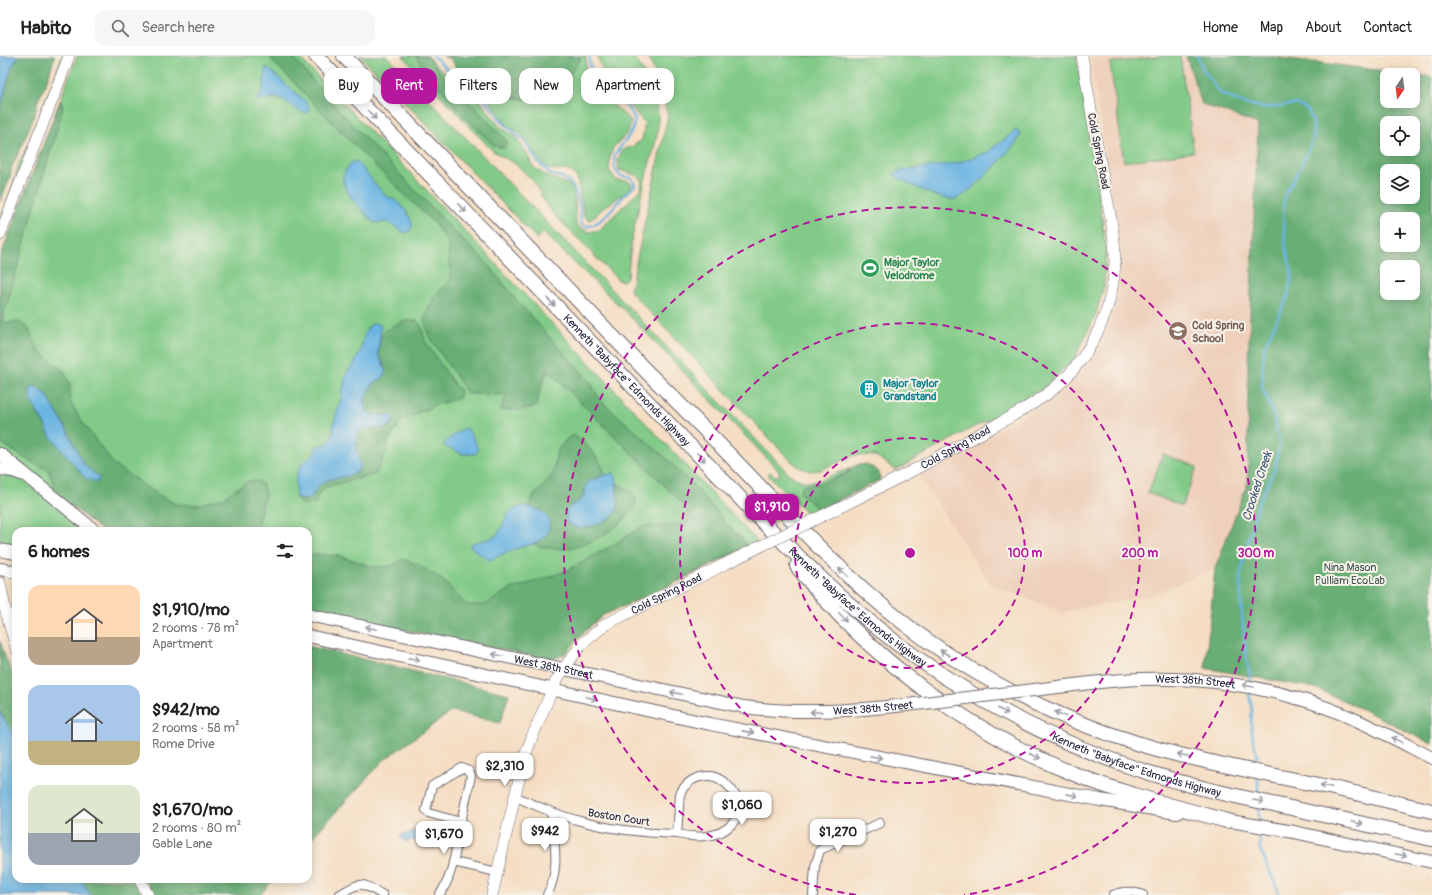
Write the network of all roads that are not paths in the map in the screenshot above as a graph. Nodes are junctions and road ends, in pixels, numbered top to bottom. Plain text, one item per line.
1 (70, 56) edge
2 (316, 56) edge
3 (344, 56) edge
4 (1082, 56) edge
5 (0, 235) edge
6 (0, 454) edge
7 (0, 470) edge
8 (26, 476) junction
9 (764, 523) junction
10 (91, 527) edge
11 (0, 550) edge
12 (12, 552) edge
13 (0, 569) edge
14 (12, 571) edge
15 (0, 583) edge
16 (312, 616) edge
17 (12, 634) edge
18 (312, 637) edge
19 (563, 669) junction
20 (554, 686) junction
21 (1432, 758) edge
22 (1351, 792) junction
23 (514, 796) junction
24 (1432, 801) edge
25 (1432, 811) edge
26 (552, 812) junction
27 (1227, 821) junction
28 (461, 822) junction
29 (880, 823) dead end
30 (677, 834) junction
31 (1432, 839) edge
32 (453, 862) junction
33 (1432, 862) edge
34 (497, 872) junction
35 (142, 883) edge
36 (148, 895) edge
37 (339, 895) edge
38 (383, 895) edge
39 (439, 895) edge
40 (492, 895) edge
41 (547, 895) edge
42 (813, 895) edge
43 (1113, 895) edge
44 (1142, 895) edge

1 - 5 street
2 -> 9 highway, Kenneth "Babyface" Edmonds Highway
22 -> 3 highway, Kenneth "Babyface" Edmonds Highway
4 - 19 street, Cold Spring Road, bridge
6 - 8 main road
7 - 8 main road
8 - 10 main road
9 -> 27 highway
9 -> 31 highway, Kenneth "Babyface" Edmonds Highway
11 - 12 main road
13 - 14 main road
15 - 17 street
19 -> 16 main road, West 38th Street
18 -> 20 main road, West 38th Street
19 - 20 street, Cold Spring Road
21 -> 19 main road, West 38th Street, bridge
20 - 23 street, Cold Spring Road
20 -> 27 main road, West 38th Street
22 - 24 highway
22 - 25 highway, Kenneth "Babyface" Edmonds Highway
23 - 26 street, Boston Court
23 - 34 street, Cold Spring Road
26 - 30 street, Boston Court
26 - 41 street
27 -> 33 main road, West 38th Street
28 - 28 street
28 - 32 street
29 - 42 street
30 - 30 street, Boston Court
32 - 34 street
32 - 39 street
34 - 40 street, Cold Spring Road
35 - 36 street
37 - 38 street
43 - 44 street

